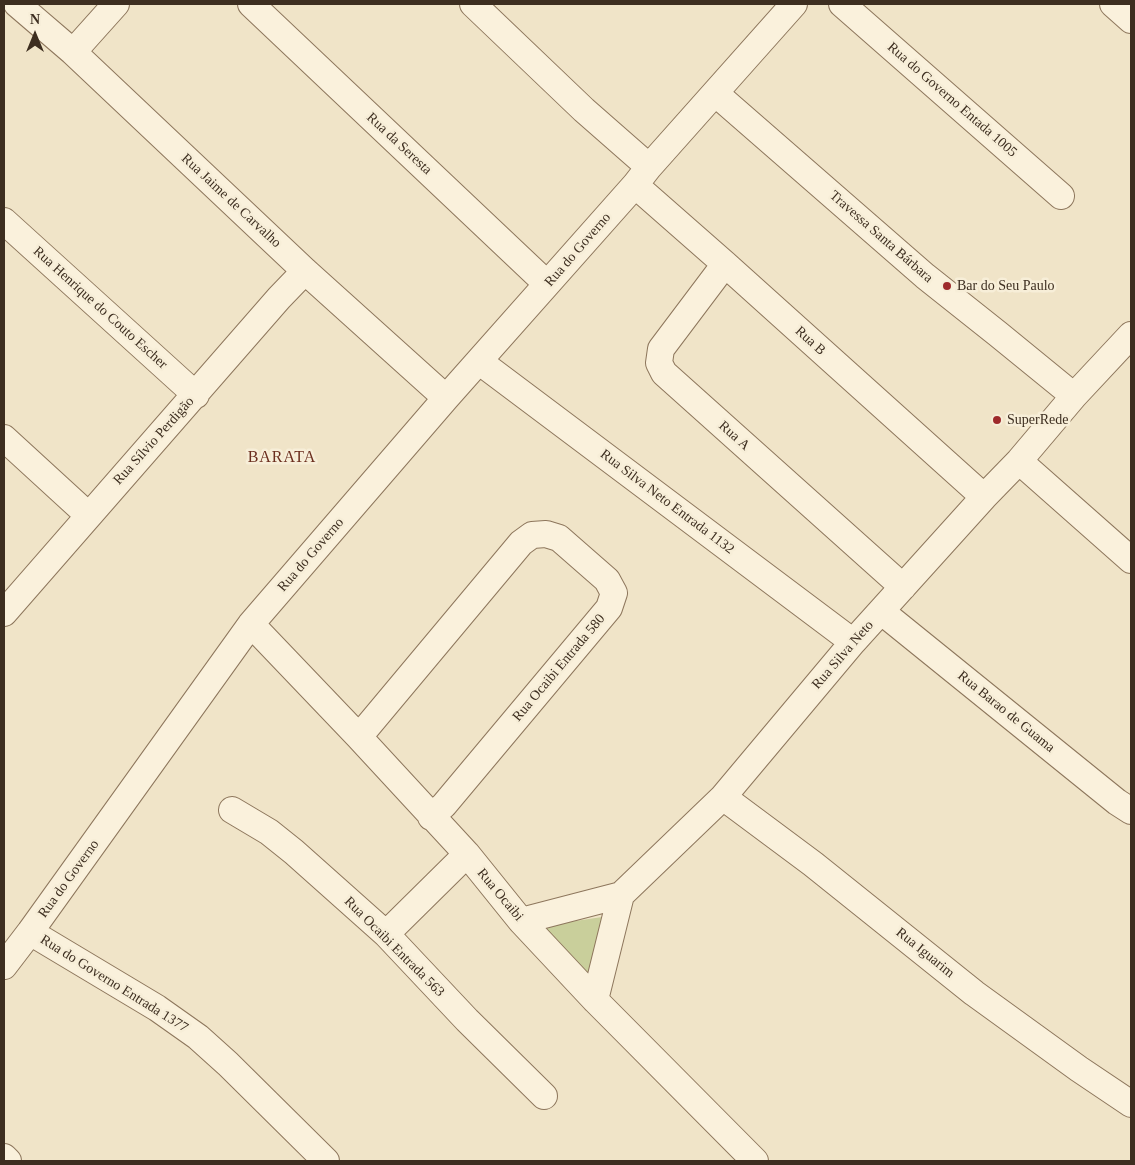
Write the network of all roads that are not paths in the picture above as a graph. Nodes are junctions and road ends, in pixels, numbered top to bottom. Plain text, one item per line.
1 (17, 4) edge
2 (116, 4) edge
3 (251, 4) edge
4 (473, 4) edge
5 (794, 4) edge
6 (842, 4) edge
7 (1113, 4) edge
8 (1131, 20) edge
9 (73, 52) junction
10 (714, 93) junction
11 (642, 176) junction
12 (1062, 196) dead end
13 (4, 221) edge
14 (724, 264) junction
15 (305, 271) junction
16 (548, 284) junction
17 (1131, 336) edge
18 (480, 362) junction
19 (196, 395) junction
20 (1074, 396) junction
21 (446, 398) junction
22 (4, 438) edge
23 (1019, 461) junction
24 (984, 497) junction
25 (88, 515) junction
26 (1131, 560) edge
27 (903, 587) junction
28 (882, 612) junction
29 (4, 613) edge
30 (251, 624) junction
31 (853, 642) junction
32 (358, 736) junction
33 (723, 797) junction
34 (232, 810) dead end
35 (1131, 810) edge
36 (431, 817) junction
37 (466, 854) junction
38 (621, 895) junction
39 (521, 920) junction
40 (30, 932) junction
41 (386, 934) junction
42 (4, 966) edge
43 (595, 1000) junction
44 (544, 1096) dead end
45 (1131, 1104) edge
46 (4, 1157) edge
47 (8, 1161) edge
48 (326, 1161) edge
49 (755, 1161) edge

1 - 9 street, Rua Jaime de Carvalho
2 - 9 street
3 - 16 street, Rua da Seresta
4 - 11 street
5 - 10 street, Rua do Governo
6 - 12 street, Rua do Governo Entada 1005
7 - 8 street
9 - 15 street, Rua Jaime de Carvalho
10 - 11 street, Rua do Governo
10 - 20 street, Travessa Santa Bárbara
11 - 14 street, Rua B
11 - 16 street, Rua do Governo
13 - 19 street, Rua Henrique do Couto Escher
14 - 24 street, Rua B
14 - 27 street, Rua A
15 - 19 street, Rua Sílvio Perdigão
15 - 21 street, Rua Jaime de Carvalho
16 - 18 street, Rua do Governo
17 - 20 street, Rua Silva Neto
18 - 21 street, Rua do Governo
18 - 31 street, Rua Silva Neto Entrada 1132
19 - 25 street, Rua Sílvio Perdigão
20 - 23 street, Rua Silva Neto
21 - 30 street, Rua do Governo
22 - 25 street
23 - 24 street, Rua Silva Neto
23 - 26 street
24 - 27 street, Rua Silva Neto
25 - 29 street, Rua Sílvio Perdigão
27 - 28 street, Rua Silva Neto
28 - 31 street, Rua Silva Neto
28 - 35 street, Rua Barao de Guama
30 - 32 street, Rua Ocaibi
30 - 40 street, Rua do Governo
31 - 33 street, Rua Silva Neto
32 - 36 street, Rua Ocaibi
32 - 36 street, Rua Ocaibi Entrada 580
33 - 38 street, Rua Silva Neto
33 - 45 street, Rua Iguarim
34 - 41 street, Rua Ocaibi Entrada 563
36 - 37 street, Rua Ocaibi
37 - 39 street, Rua Ocaibi
37 - 41 street
38 - 39 street, Rua Silva Neto
38 - 43 street
39 - 43 street, Rua Ocaibi
40 - 42 street, Rua do Governo
40 - 48 street, Rua do Governo Entrada 1377
41 - 44 street, Rua Ocaibi Entrada 563
43 - 49 street, Rua Ocaibi
46 - 47 street

